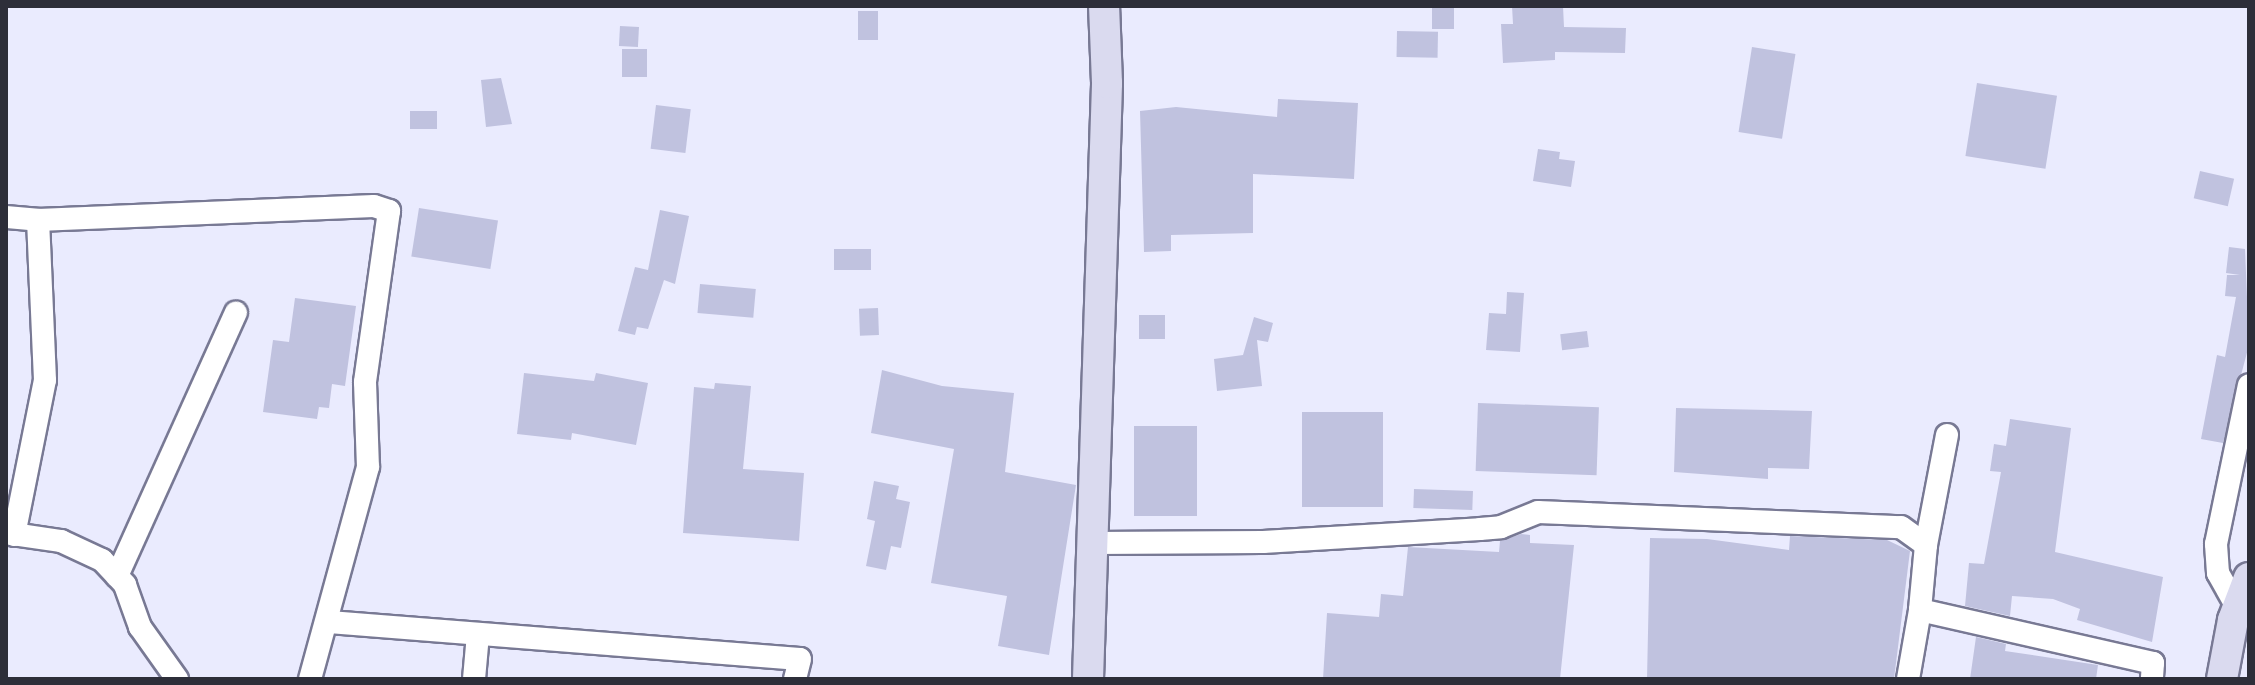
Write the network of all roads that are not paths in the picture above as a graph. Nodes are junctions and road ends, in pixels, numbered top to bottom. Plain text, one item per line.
1 (1104, 6) edge
2 (6, 217) edge
3 (38, 220) junction
4 (236, 313) dead end
5 (2249, 385) edge
6 (1947, 435) dead end
7 (10, 534) edge
8 (1093, 543) junction
9 (1926, 545) junction
10 (117, 576) junction
11 (2249, 578) edge
12 (2238, 609) junction
13 (1920, 610) junction
14 (329, 622) junction
15 (478, 634) junction
16 (177, 679) edge
17 (310, 679) edge
18 (474, 679) edge
19 (795, 679) edge
20 (1088, 679) edge
21 (1908, 679) edge
22 (2152, 679) edge
23 (2222, 679) edge

1 - 8 street
2 - 3 street
3 - 7 street
3 - 14 street
4 - 10 street
5 - 12 street
6 - 9 street
7 - 10 street
8 - 9 street
8 - 20 street
9 - 13 street
10 - 16 street
11 - 12 street
12 - 23 street
13 - 21 street
13 - 22 street
14 - 15 street
14 - 17 street
15 - 18 street
15 - 19 street

